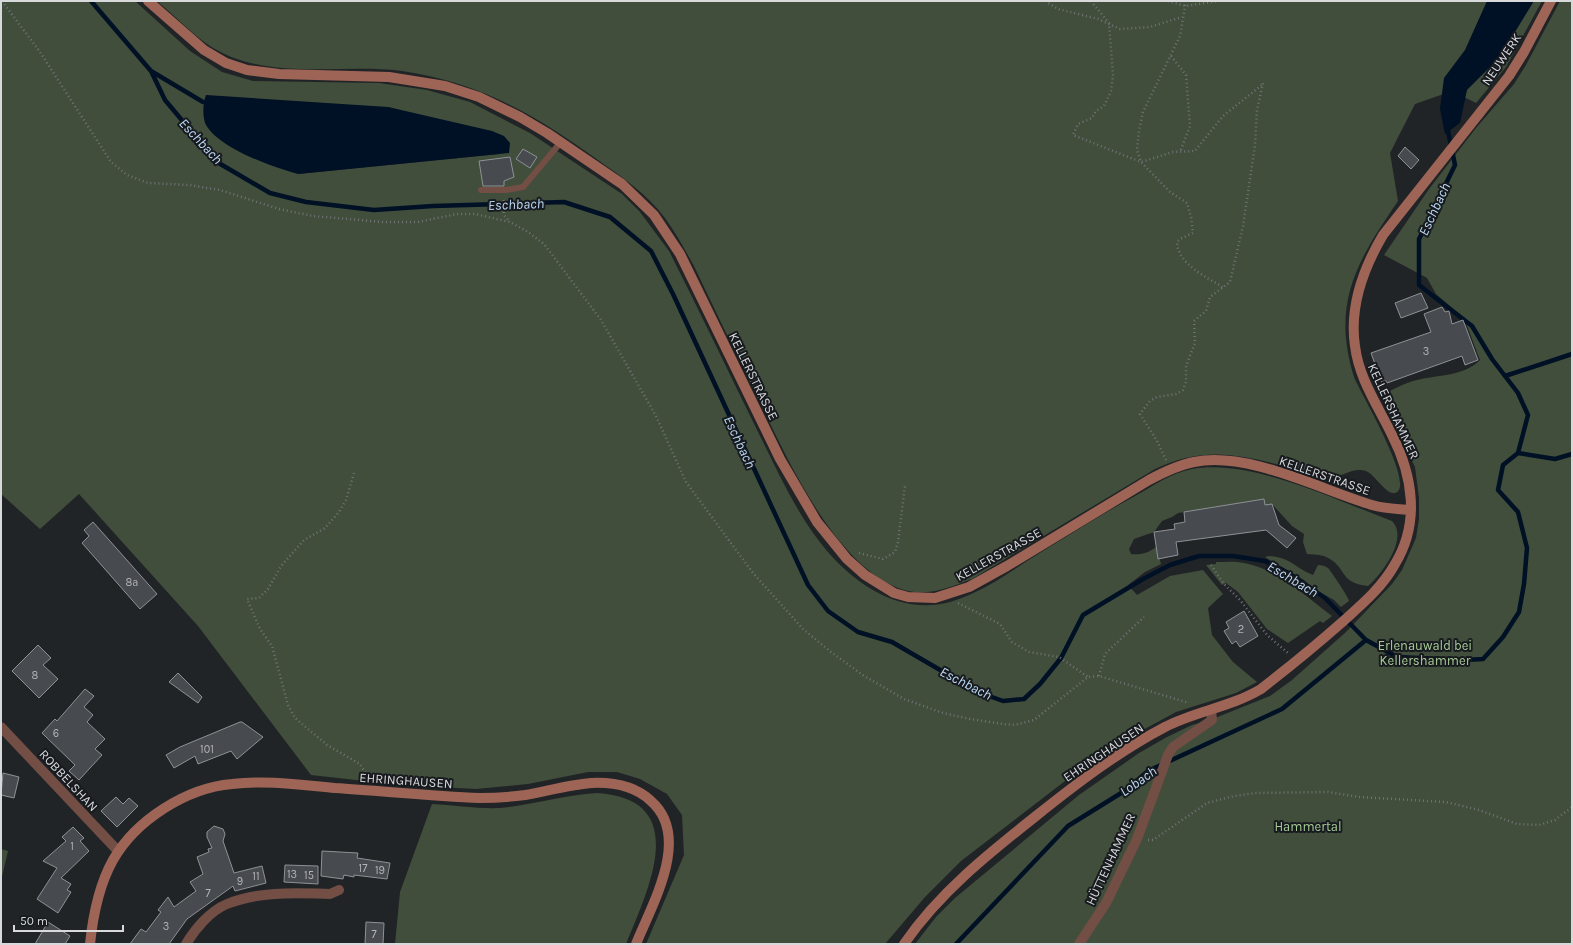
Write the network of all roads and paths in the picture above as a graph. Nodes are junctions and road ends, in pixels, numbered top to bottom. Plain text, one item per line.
1 (2, 1) edge
2 (148, 1) edge
3 (1045, 1) edge
4 (1091, 1) edge
5 (1168, 1) edge
6 (1186, 1) edge
7 (1218, 1) edge
8 (1551, 1) edge
9 (1186, 6) junction
10 (1183, 17) junction
11 (1109, 23) junction
12 (1171, 56) junction
13 (1466, 128) joint
14 (561, 142) junction
15 (1180, 152) junction
16 (1141, 162) junction
17 (481, 190) dead end
18 (506, 190) junction
19 (510, 222) junction
20 (1224, 288) junction
21 (1169, 470) junction
22 (354, 473) dead end
23 (905, 486) dead end
24 (1412, 510) junction
25 (838, 551) junction
26 (1211, 565) dead end
27 (954, 601) dead end
28 (1144, 617) dead end
29 (1344, 620) joint
30 (1297, 661) junction
31 (1099, 676) junction
32 (1088, 677) junction
33 (1191, 704) dead end
34 (1211, 710) junction
35 (1, 727) edge
36 (376, 791) junction
37 (1572, 807) edge
38 (1136, 839) junction
39 (118, 851) junction
40 (339, 890) dead end
41 (90, 944) edge
42 (186, 944) edge
43 (636, 944) edge
44 (904, 944) edge
45 (1080, 944) edge

1 - 19 path
2 - 14 main road, KELLERSTRASSE
3 - 11 path
4 - 11 path
5 - 9 path
6 - 9 path
7 - 9 path
8 - 13 main road, NEUWERK
9 - 10 path
10 - 11 path
10 - 12 path
11 - 16 path
12 - 15 path
12 - 16 path
13 - 24 main road, KELLERSHAMMER
14 - 18 lane
14 - 25 main road, KELLERSTRASSE
15 - 16 path
15 - 20 path
16 - 20 path
17 - 18 lane
18 - 19 path
19 - 32 path
20 - 21 path
21 - 24 main road, KELLERSTRASSE
21 - 25 main road, KELLERSTRASSE
22 - 36 path
23 - 25 path
24 - 29 main road, KELLERSHAMMER
26 - 30 path
27 - 32 path
28 - 31 path
29 - 30 main road, EHRINGHAUSEN
30 - 34 main road, EHRINGHAUSEN
31 - 32 path
31 - 33 path
34 - 38 street, HÜTTENHAMMER
34 - 44 main road, EHRINGHAUSEN
35 - 39 street, ROBBELSHAN
36 - 39 main road, EHRINGHAUSEN
36 - 43 main road, EHRINGHAUSEN
37 - 38 path
38 - 45 street, HÜTTENHAMMER
39 - 41 main road, EHRINGHAUSEN
40 - 42 street

